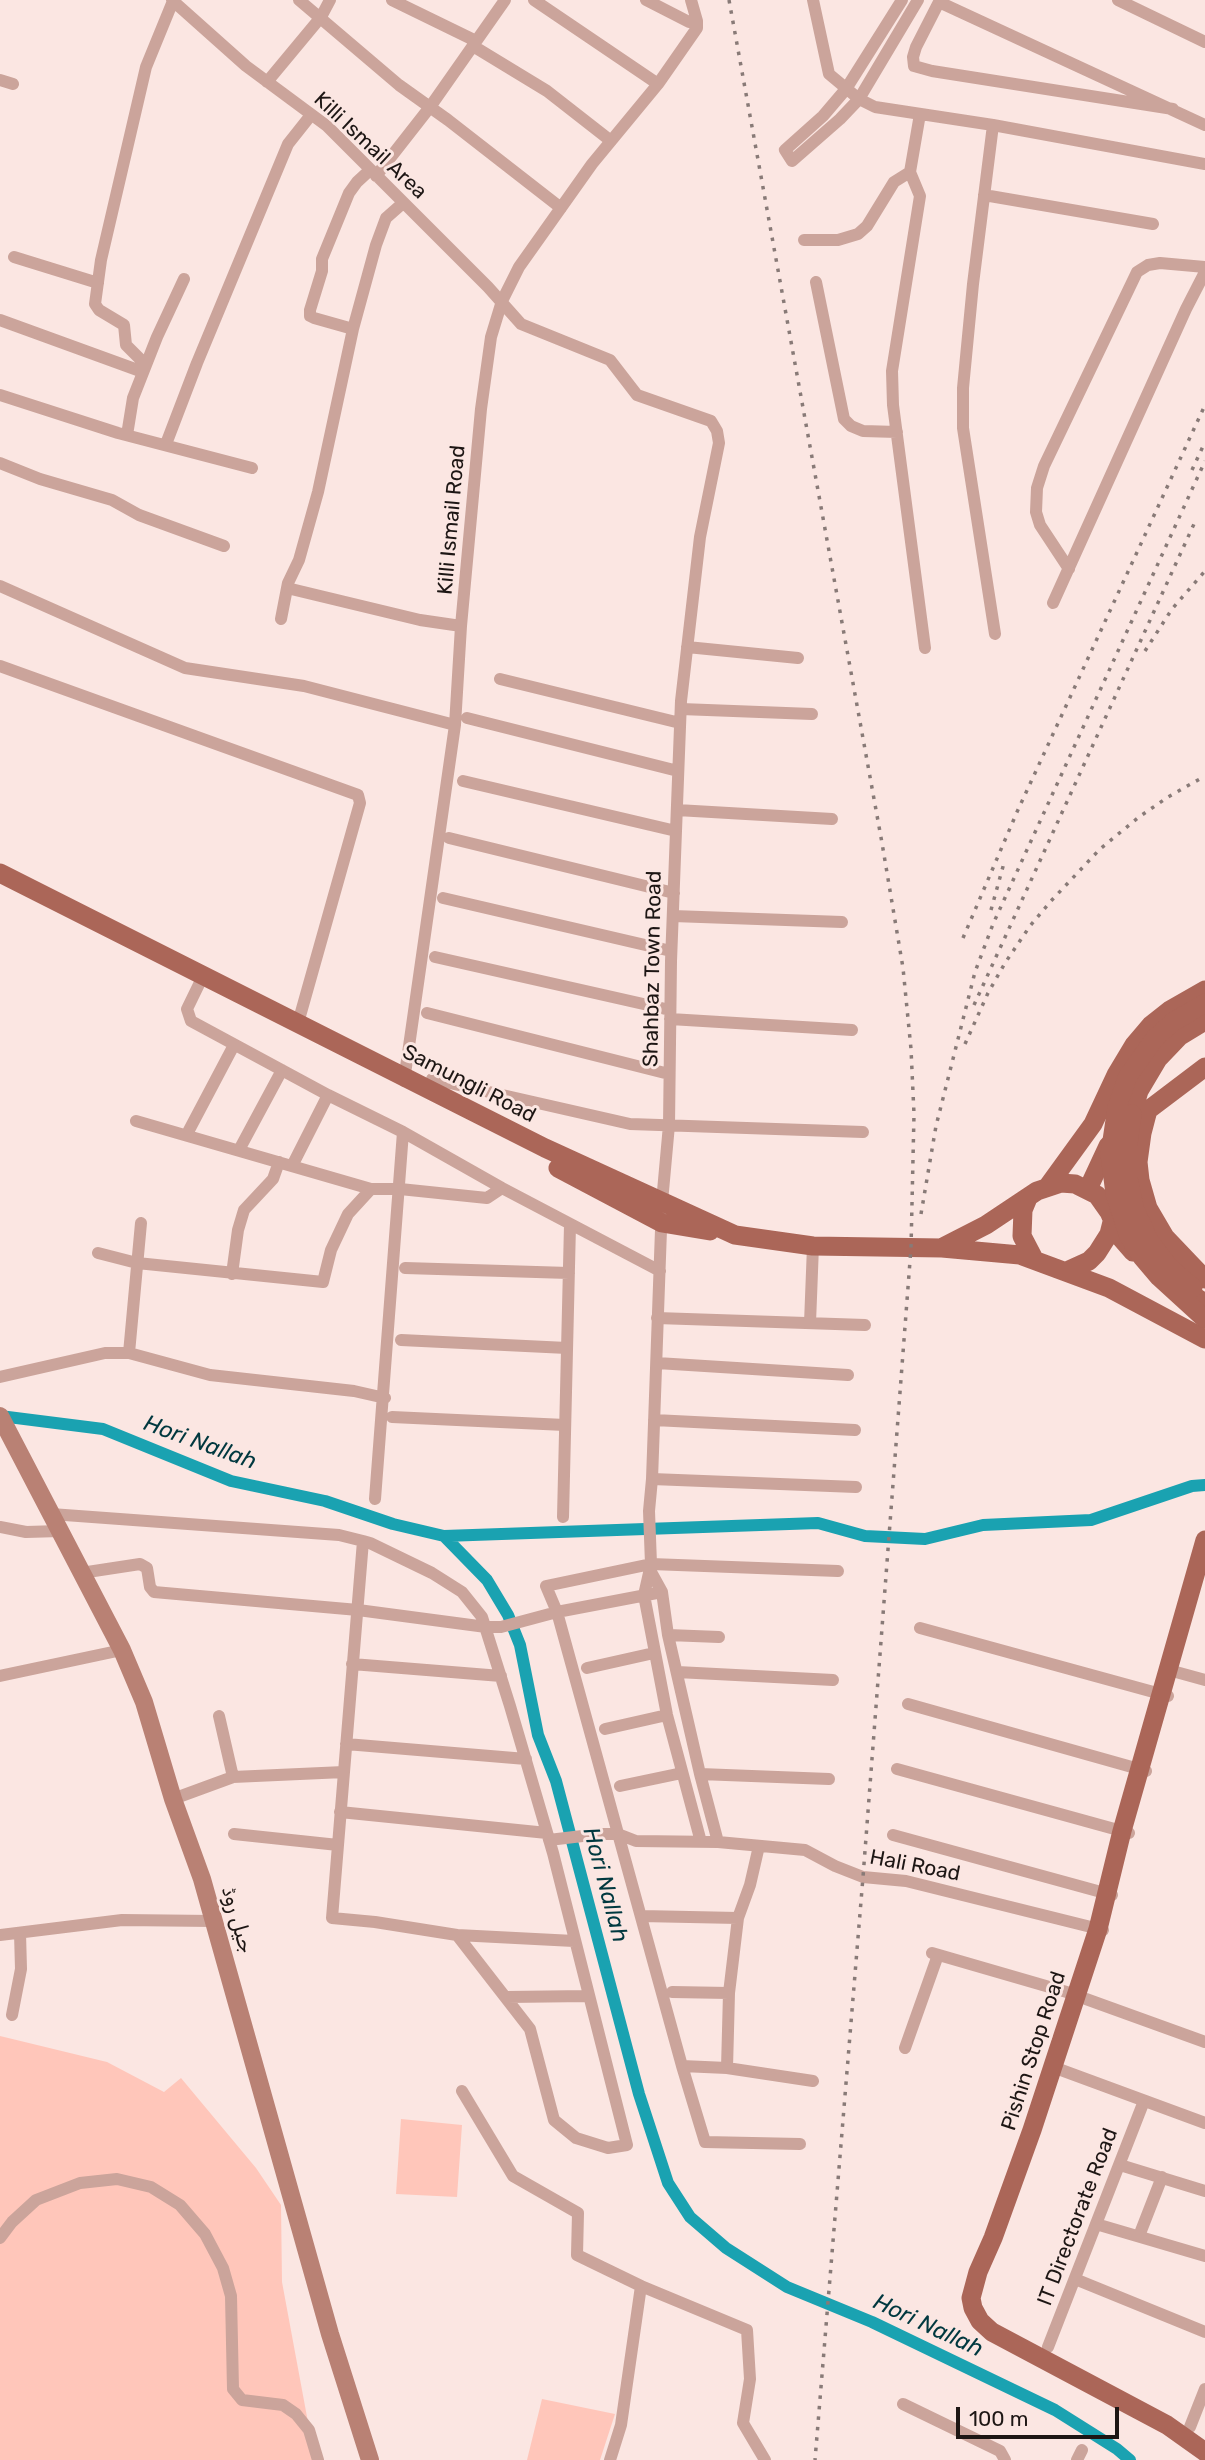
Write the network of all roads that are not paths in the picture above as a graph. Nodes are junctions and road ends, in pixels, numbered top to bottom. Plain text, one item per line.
1 (172, 0) edge
2 (299, 0) edge
3 (330, 0) edge
4 (392, 0) edge
5 (505, 0) edge
6 (534, 0) edge
7 (646, 0) edge
8 (691, 0) edge
9 (813, 0) edge
10 (902, 0) edge
11 (918, 0) edge
12 (1118, 0) edge
13 (940, 1) edge
14 (321, 17) junction
15 (697, 20) junction
16 (1205, 42) edge
17 (474, 44) junction
18 (0, 80) edge
19 (267, 82) junction
20 (13, 84) dead end
21 (658, 84) junction
22 (846, 89) junction
23 (859, 99) junction
24 (430, 107) junction
25 (1173, 109) junction
26 (920, 114) junction
27 (311, 115) junction
28 (993, 125) junction
29 (1205, 125) edge
30 (611, 141) junction
31 (1205, 164) edge
32 (911, 172) junction
33 (373, 173) junction
34 (984, 195) junction
35 (403, 203) junction
36 (561, 208) junction
37 (1153, 224) dead end
38 (804, 240) dead end
39 (14, 257) dead end
40 (1205, 270) edge
41 (184, 279) dead end
42 (816, 282) dead end
43 (98, 283) junction
44 (502, 301) junction
45 (0, 320) edge
46 (353, 329) junction
47 (144, 368) junction
48 (0, 395) edge
49 (717, 431) joint
50 (897, 432) junction
51 (127, 435) junction
52 (166, 444) junction
53 (0, 463) edge
54 (252, 468) dead end
55 (224, 546) dead end
56 (1069, 569) junction
57 (0, 586) edge
58 (287, 588) junction
59 (1053, 603) dead end
60 (281, 619) dead end
61 (461, 626) junction
62 (995, 634) dead end
63 (687, 647) junction
64 (925, 648) dead end
65 (797, 658) dead end
66 (0, 666) edge
67 (500, 679) dead end
68 (681, 709) junction
69 (812, 714) dead end
70 (467, 718) dead end
71 (680, 723) junction
72 (455, 725) junction
73 (678, 771) junction
74 (463, 781) dead end
75 (677, 810) junction
76 (832, 819) dead end
77 (676, 831) junction
78 (449, 838) dead end
79 (0, 873) edge
80 (0, 885) edge
81 (674, 893) junction
82 (443, 898) dead end
83 (673, 916) junction
84 (842, 922) dead end
85 (671, 951) junction
86 (435, 957) dead end
87 (201, 980) junction
88 (1205, 990) edge
89 (1205, 1003) edge
90 (427, 1013) dead end
91 (670, 1015) junction
92 (1205, 1021) edge
93 (298, 1023) junction
94 (852, 1030) dead end
95 (234, 1045) junction
96 (1205, 1067) edge
97 (282, 1070) junction
98 (669, 1074) junction
99 (432, 1079) dead end
100 (404, 1081) junction
101 (328, 1095) junction
102 (1148, 1110) junction
103 (136, 1121) dead end
104 (668, 1125) junction
105 (403, 1132) junction
106 (863, 1132) dead end
107 (187, 1134) junction
108 (239, 1150) junction
109 (279, 1162) junction
110 (292, 1166) junction
111 (1048, 1186) junction
112 (502, 1188) junction
113 (371, 1189) junction
114 (400, 1189) junction
115 (1088, 1189) junction
116 (1028, 1198) junction
117 (662, 1202) junction
118 (1112, 1222) junction
119 (141, 1223) dead end
120 (662, 1223) junction
121 (570, 1225) junction
122 (735, 1235) junction
123 (813, 1246) junction
124 (942, 1248) junction
125 (98, 1253) dead end
126 (1034, 1259) junction
127 (137, 1263) junction
128 (405, 1268) dead end
129 (660, 1271) junction
130 (1067, 1271) junction
131 (569, 1273) junction
132 (232, 1274) junction
133 (1205, 1279) edge
134 (1205, 1301) edge
135 (657, 1318) junction
136 (1205, 1319) edge
137 (810, 1323) junction
138 (865, 1325) dead end
139 (1205, 1339) edge
140 (401, 1340) dead end
141 (567, 1348) junction
142 (129, 1353) junction
143 (657, 1363) junction
144 (848, 1376) dead end
145 (0, 1377) edge
146 (384, 1398) junction
147 (392, 1417) dead end
148 (654, 1420) junction
149 (3, 1423) edge
150 (565, 1425) junction
151 (855, 1430) dead end
152 (652, 1479) junction
153 (856, 1487) dead end
154 (375, 1499) dead end
155 (51, 1514) junction
156 (563, 1517) dead end
157 (0, 1527) edge
158 (60, 1531) junction
159 (1205, 1540) edge
160 (363, 1541) junction
161 (651, 1568) junction
162 (1205, 1570) edge
163 (838, 1571) dead end
164 (81, 1573) junction
165 (662, 1592) junction
166 (644, 1595) junction
167 (358, 1610) junction
168 (557, 1612) junction
169 (486, 1627) junction
170 (920, 1628) dead end
171 (668, 1636) junction
172 (719, 1637) dead end
173 (122, 1650) junction
174 (654, 1653) junction
175 (352, 1664) junction
176 (587, 1668) dead end
177 (677, 1672) junction
178 (1176, 1672) junction
179 (0, 1676) edge
180 (501, 1676) junction
181 (833, 1680) dead end
182 (1205, 1680) edge
183 (1164, 1695) junction
184 (908, 1704) dead end
185 (667, 1715) junction
186 (219, 1716) dead end
187 (605, 1729) dead end
188 (346, 1744) junction
189 (526, 1759) junction
190 (897, 1769) dead end
191 (1143, 1770) junction
192 (344, 1772) junction
193 (682, 1773) junction
194 (700, 1774) junction
195 (233, 1777) junction
196 (829, 1779) dead end
197 (620, 1786) dead end
198 (173, 1799) junction
199 (340, 1812) junction
200 (1125, 1832) junction
201 (234, 1834) dead end
202 (618, 1834) junction
203 (893, 1835) dead end
204 (552, 1837) junction
205 (701, 1842) junction
206 (718, 1842) junction
207 (338, 1845) junction
208 (759, 1846) junction
209 (1111, 1895) junction
210 (640, 1916) junction
211 (738, 1918) junction
212 (213, 1921) junction
213 (1102, 1930) junction
214 (20, 1933) junction
215 (0, 1935) edge
216 (457, 1935) junction
217 (574, 1941) junction
218 (672, 1992) dead end
219 (729, 1993) junction
220 (588, 1996) junction
221 (507, 1997) junction
222 (1082, 1997) junction
223 (12, 2015) dead end
224 (1205, 2042) edge
225 (905, 2049) dead end
226 (682, 2066) junction
227 (727, 2068) junction
228 (1059, 2069) junction
229 (813, 2081) dead end
230 (462, 2091) dead end
231 (1144, 2101) junction
232 (1205, 2123) edge
233 (800, 2144) dead end
234 (1120, 2165) junction
235 (1162, 2178) junction
236 (1205, 2191) edge
237 (1096, 2224) junction
238 (6, 2225) edge
239 (1139, 2236) junction
240 (0, 2238) edge
241 (1205, 2256) edge
242 (1075, 2279) junction
243 (641, 2286) junction
244 (1205, 2332) edge
245 (1048, 2347) junction
246 (1205, 2389) edge
247 (904, 2404) dead end
248 (1197, 2432) edge
249 (1205, 2452) edge
250 (318, 2460) edge
251 (370, 2460) edge
252 (610, 2460) edge
253 (765, 2460) edge
254 (1005, 2460) edge

1 - 19 street, Killi Ismail Area
1 - 43 street
2 - 14 street
3 - 14 street
4 - 17 street
5 - 17 street
6 - 21 street
7 - 15 street
8 - 15 street
9 - 22 street
10 - 22 street
11 - 23 street
12 - 16 street
13 - 25 street
13 - 25 street
14 - 19 street
14 - 24 street
15 - 21 street, Killi Ismail Road
17 - 24 street
17 - 30 street
18 - 20 street
19 - 27 street, Killi Ismail Area
21 - 30 street, Killi Ismail Road
22 - 23 street
22 - 23 street
23 - 26 street
24 - 33 street
24 - 36 street
25 - 29 street
26 - 28 street
26 - 32 street
27 - 33 street, Killi Ismail Area
27 - 52 street
28 - 31 street
28 - 34 street
30 - 36 street, Killi Ismail Road
32 - 38 street
32 - 50 street
33 - 35 street, Killi Ismail Area
33 - 46 street
34 - 37 street
34 - 62 street
35 - 44 street, Killi Ismail Area
35 - 46 street
36 - 44 street, Killi Ismail Road
39 - 43 street
40 - 56 street
40 - 56 street
41 - 47 street
42 - 50 street
43 - 47 street
44 - 49 street, Killi Ismail Area
44 - 61 street, Killi Ismail Road
45 - 47 street
46 - 58 street
47 - 51 street
48 - 51 street
49 - 63 street, Shahbaz Town Road
50 - 64 street
51 - 52 street
52 - 54 street
53 - 55 street
56 - 59 street
57 - 72 street
58 - 60 street
58 - 61 street
61 - 72 street, Killi Ismail Road
63 - 65 street
63 - 68 street, Shahbaz Town Road
66 - 93 street
67 - 71 street
68 - 69 street
68 - 71 street, Shahbaz Town Road
70 - 73 street
71 - 73 street, Shahbaz Town Road
72 - 100 street, Killi Ismail Road
73 - 75 street, Shahbaz Town Road
74 - 77 street
75 - 76 street
75 - 77 street, Shahbaz Town Road
77 - 81 street, Shahbaz Town Road
78 - 81 street
79 - 87 main road, Samungli Road
80 - 87 main road, Samungli Road
81 - 83 street, Shahbaz Town Road
82 - 85 street
83 - 84 street
83 - 85 street, Shahbaz Town Road
85 - 91 street, Shahbaz Town Road
86 - 91 street
87 - 93 main road, Samungli Road
87 - 95 street
87 - 100 main road, Samungli Road
88 - 111 main road
89 - 136 main road, bridge
90 - 98 street
91 - 94 street
91 - 98 street, Shahbaz Town Road
92 - 134 main road, bridge
93 - 100 main road, Samungli Road
95 - 97 street
95 - 107 street
96 - 102 main road
97 - 101 street
97 - 108 street
98 - 104 street, Shahbaz Town Road
99 - 104 street
100 - 117 main road, Samungli Road
100 - 120 main road
101 - 105 street
101 - 110 street
102 - 115 main road
102 - 133 main road
103 - 107 street
104 - 106 street
104 - 117 street, Shahbaz Town Road
105 - 112 street
105 - 114 street
107 - 108 street
108 - 109 street
109 - 110 street
109 - 132 street
110 - 113 street
111 - 115 main road
111 - 116 main road, Samungli Road
112 - 114 street
112 - 121 street
113 - 114 street
113 - 132 street
114 - 146 street
115 - 118 main road
116 - 124 main road, Samungli Road
116 - 126 main road
117 - 120 street, Shahbaz Town Road
117 - 122 main road, Samungli Road
118 - 130 main road
118 - 134 main road
119 - 127 street
120 - 122 main road
120 - 129 street, Shahbaz Town Road
121 - 129 street
121 - 131 street
122 - 123 main road, Samungli Road
123 - 124 main road, Samungli Road
123 - 137 street
124 - 126 main road, Samungli Road
125 - 127 street
126 - 130 main road, Samungli Road
127 - 132 street
127 - 142 street
128 - 131 street
129 - 135 street, Shahbaz Town Road
130 - 139 main road, Samungli Road
131 - 141 street
135 - 137 street
135 - 143 street, Shahbaz Town Road
137 - 138 street
140 - 141 street
141 - 150 street
142 - 145 street
142 - 146 street
143 - 144 street
143 - 148 street, Shahbaz Town Road
146 - 154 street
147 - 150 street
148 - 151 street
148 - 152 street, Shahbaz Town Road
149 - 155 main road, جیل روڈ
150 - 156 street
152 - 153 street
152 - 161 street, Shahbaz Town Road
155 - 158 main road, جیل روڈ
155 - 160 street
157 - 158 street
158 - 164 main road, جیل روڈ
159 - 183 main road, Pishin Stop Road
160 - 167 street
160 - 169 street
161 - 163 street
161 - 165 street
161 - 166 street
161 - 168 street
162 - 178 main road, Pishin Stop Road
164 - 167 street
164 - 173 main road, جیل روڈ
165 - 166 street
165 - 171 street
166 - 168 street
166 - 174 street
167 - 169 street
167 - 175 street
168 - 169 street
168 - 202 street
169 - 180 street
170 - 183 street
171 - 172 street
171 - 177 street
173 - 179 street
173 - 198 main road, جیل روڈ
174 - 176 street
174 - 185 street
175 - 180 street
175 - 188 street
177 - 181 street
177 - 194 street
178 - 182 street
178 - 183 main road, Pishin Stop Road
180 - 189 street
183 - 191 main road, Pishin Stop Road
184 - 191 street
185 - 187 street
185 - 193 street
186 - 195 street
188 - 189 street
188 - 192 street
189 - 204 street
190 - 200 street
191 - 200 main road, Pishin Stop Road
192 - 195 street
192 - 199 street
193 - 197 street
193 - 205 street
194 - 196 street
194 - 206 street
195 - 198 street
198 - 212 main road, جیل روڈ
199 - 204 street, Hali Road
199 - 207 street
200 - 209 main road, Pishin Stop Road
201 - 207 street
202 - 204 street, Hali Road
202 - 205 street, Hali Road
202 - 210 street
203 - 209 street
204 - 217 street
205 - 206 street, Hali Road
206 - 208 street, Hali Road
207 - 216 street
208 - 211 street
208 - 213 street, Hali Road
209 - 213 main road, Pishin Stop Road
210 - 211 street
210 - 226 street
211 - 219 street
212 - 214 street
212 - 251 main road, جیل روڈ
213 - 222 main road, Pishin Stop Road
214 - 215 street
214 - 223 street
216 - 217 street
216 - 221 street
217 - 220 street
218 - 219 street
219 - 227 street
220 - 221 street
220 - 221 street
222 - 224 street
222 - 225 street
222 - 228 main road, Pishin Stop Road
226 - 227 street
226 - 233 street
227 - 229 street
228 - 231 street
228 - 245 main road, Pishin Stop Road
228 - 249 main road, Pishin Stop Road
230 - 243 street
231 - 232 street
231 - 234 street, IT Directorate Road
234 - 235 street
234 - 237 street, IT Directorate Road
235 - 236 street
235 - 239 street
237 - 239 street
237 - 242 street, IT Directorate Road
238 - 240 street
238 - 250 street
239 - 241 street
242 - 244 street
242 - 245 street, IT Directorate Road
243 - 252 street
243 - 253 street
245 - 248 main road, Pishin Stop Road
246 - 248 street
247 - 254 street

